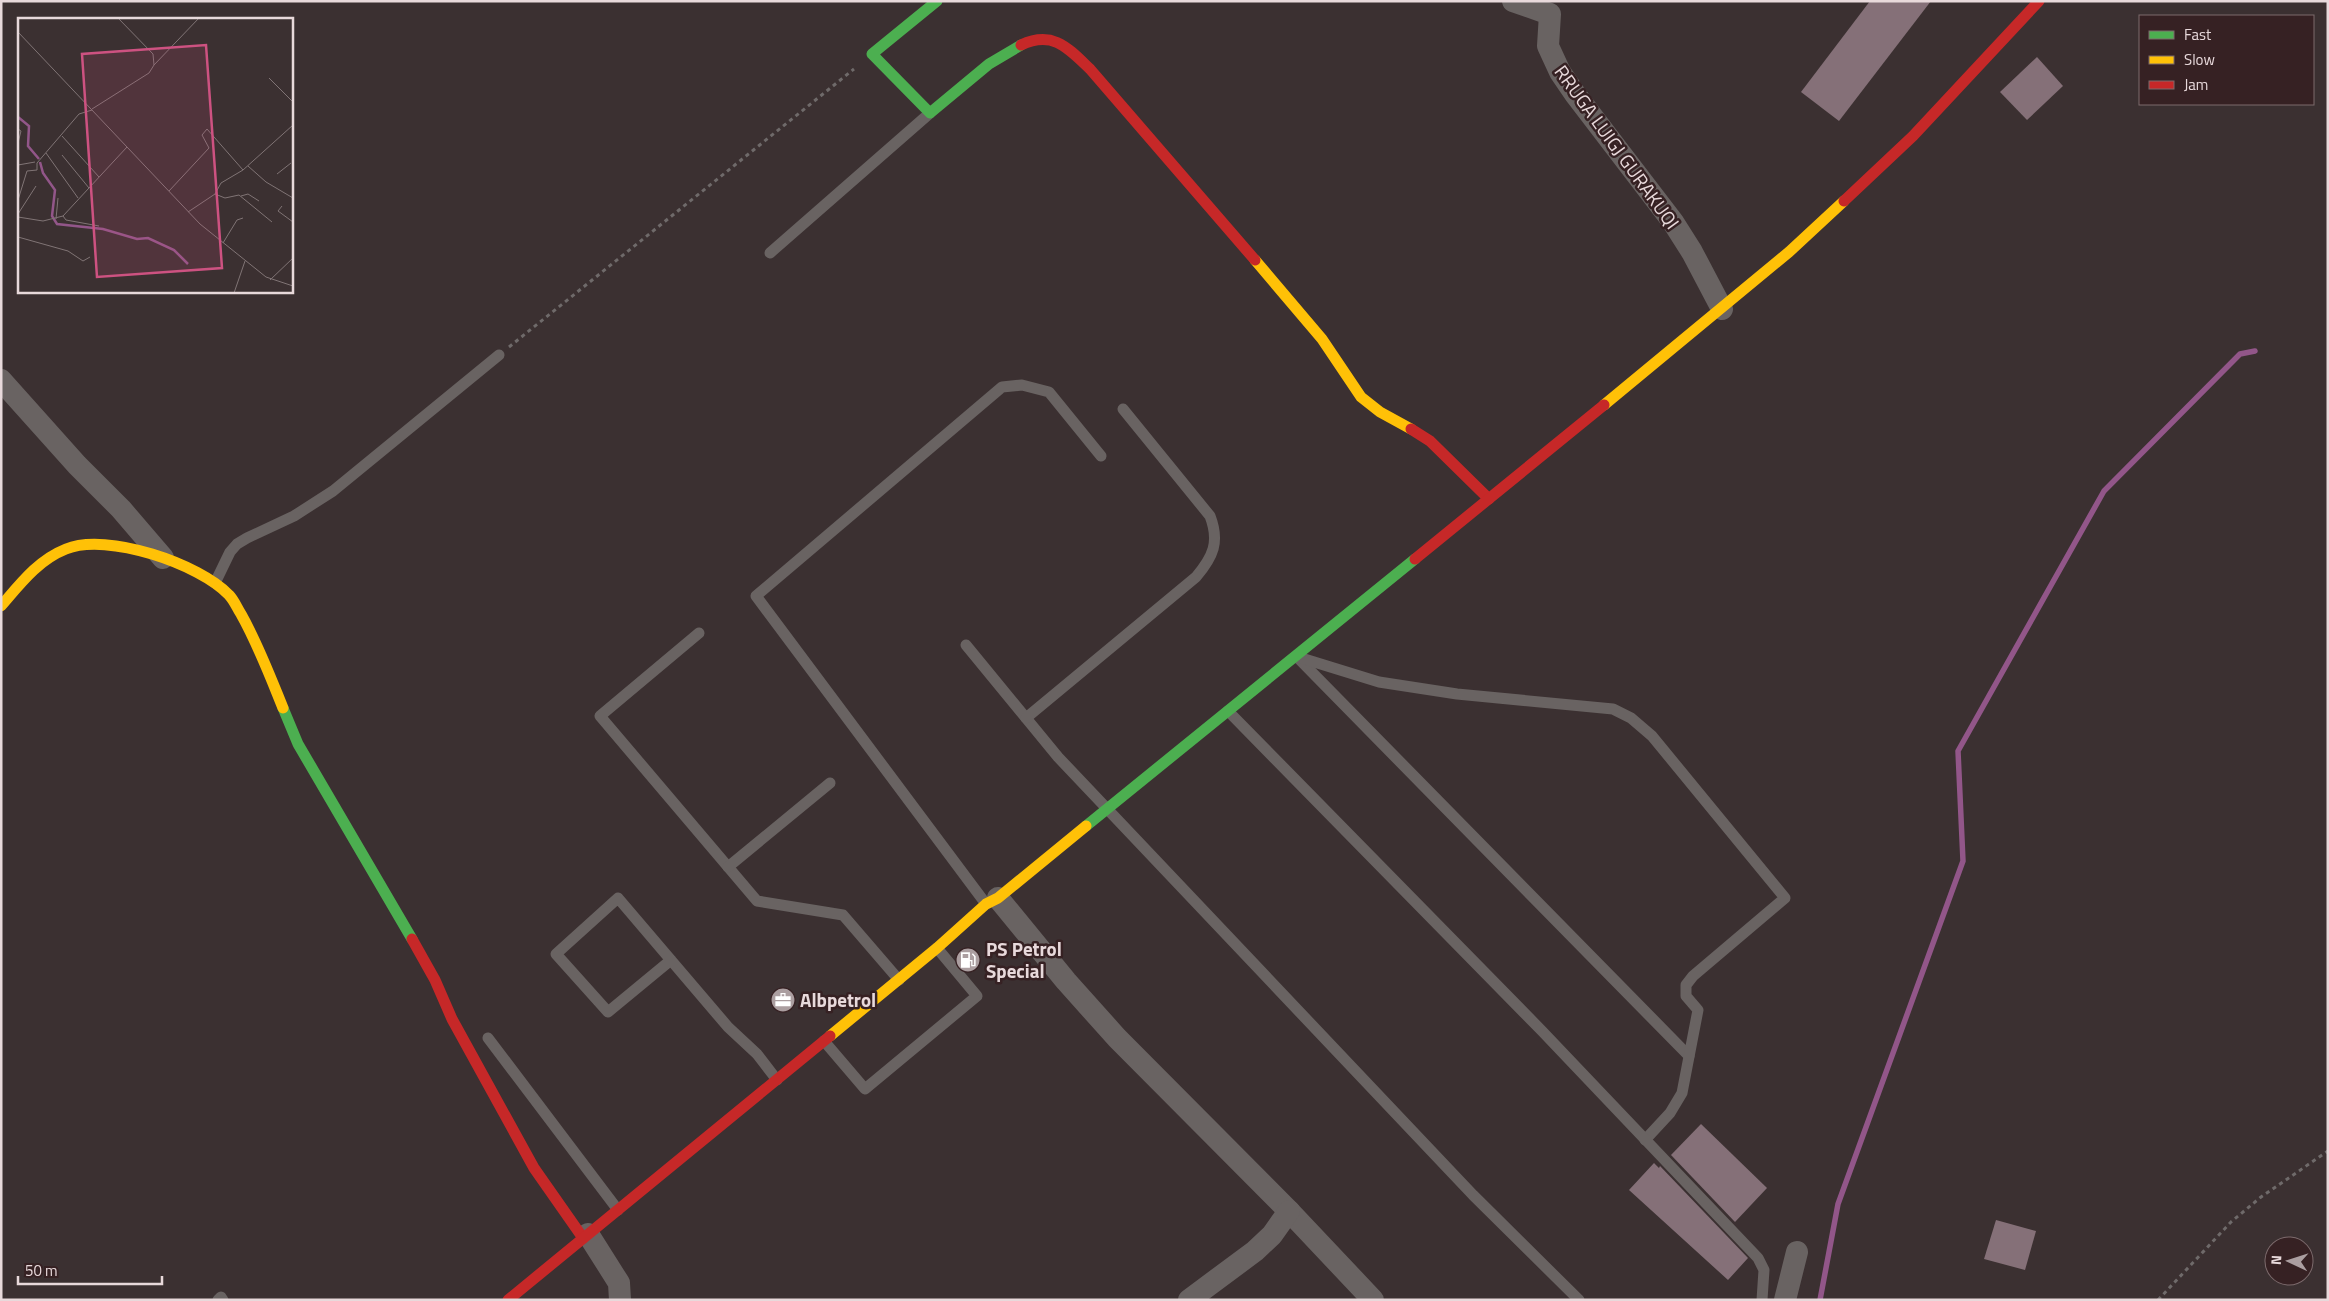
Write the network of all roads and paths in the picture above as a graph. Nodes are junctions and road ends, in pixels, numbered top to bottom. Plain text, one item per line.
1 (937, 1) edge
2 (1513, 1) edge
3 (2039, 1) edge
4 (1553, 8) edge
5 (872, 54) junction
6 (930, 113) junction
7 (770, 253) dead end
8 (1722, 309) junction
9 (499, 355) joint
10 (1, 380) edge
11 (1123, 409) dead end
12 (1100, 456) dead end
13 (1489, 499) junction
14 (163, 558) junction
15 (215, 583) junction
16 (1, 606) edge
17 (699, 633) dead end
18 (966, 645) dead end
19 (1296, 656) junction
20 (1228, 711) junction
21 (1026, 718) junction
22 (830, 783) dead end
23 (1107, 809) junction
24 (728, 867) junction
25 (992, 901) junction
26 (937, 948) junction
27 (671, 960) junction
28 (899, 980) junction
29 (488, 1038) dead end
30 (824, 1041) junction
31 (1688, 1056) junction
32 (776, 1080) junction
33 (1645, 1140) junction
34 (2328, 1151) edge
35 (618, 1210) junction
36 (1289, 1211) junction
37 (586, 1236) junction
38 (1797, 1252) dead end
39 (218, 1300) edge
40 (223, 1300) edge
41 (508, 1300) edge
42 (620, 1300) edge
43 (1188, 1300) edge
44 (1373, 1300) edge
45 (1579, 1300) edge
46 (1762, 1300) edge
47 (1785, 1300) edge
48 (2158, 1300) edge

1 - 5 main road
2 - 4 street, RRUGA LUIGJ GURAKUQI
3 - 8 main road
4 - 8 street, RRUGA LUIGJ GURAKUQI
5 - 6 main road
5 - 9 path
6 - 7 lane
6 - 13 main road
8 - 13 main road
9 - 15 lane
10 - 14 street
11 - 21 lane
12 - 25 lane
13 - 19 main road
14 - 15 main road
14 - 16 main road
15 - 37 main road
17 - 24 lane
18 - 21 lane
19 - 20 main road
19 - 31 lane
19 - 31 lane
20 - 23 main road
20 - 33 lane
21 - 23 lane
22 - 24 lane
23 - 25 main road
23 - 45 lane
24 - 28 lane
25 - 26 main road
25 - 36 street
26 - 28 main road
26 - 30 lane
27 - 27 lane
27 - 32 lane
28 - 30 main road
29 - 35 lane
30 - 32 main road
31 - 33 lane
32 - 35 main road
33 - 46 lane
34 - 48 path
35 - 37 main road
36 - 43 street
36 - 44 street
37 - 41 main road
37 - 42 street
38 - 47 street
39 - 40 lane

